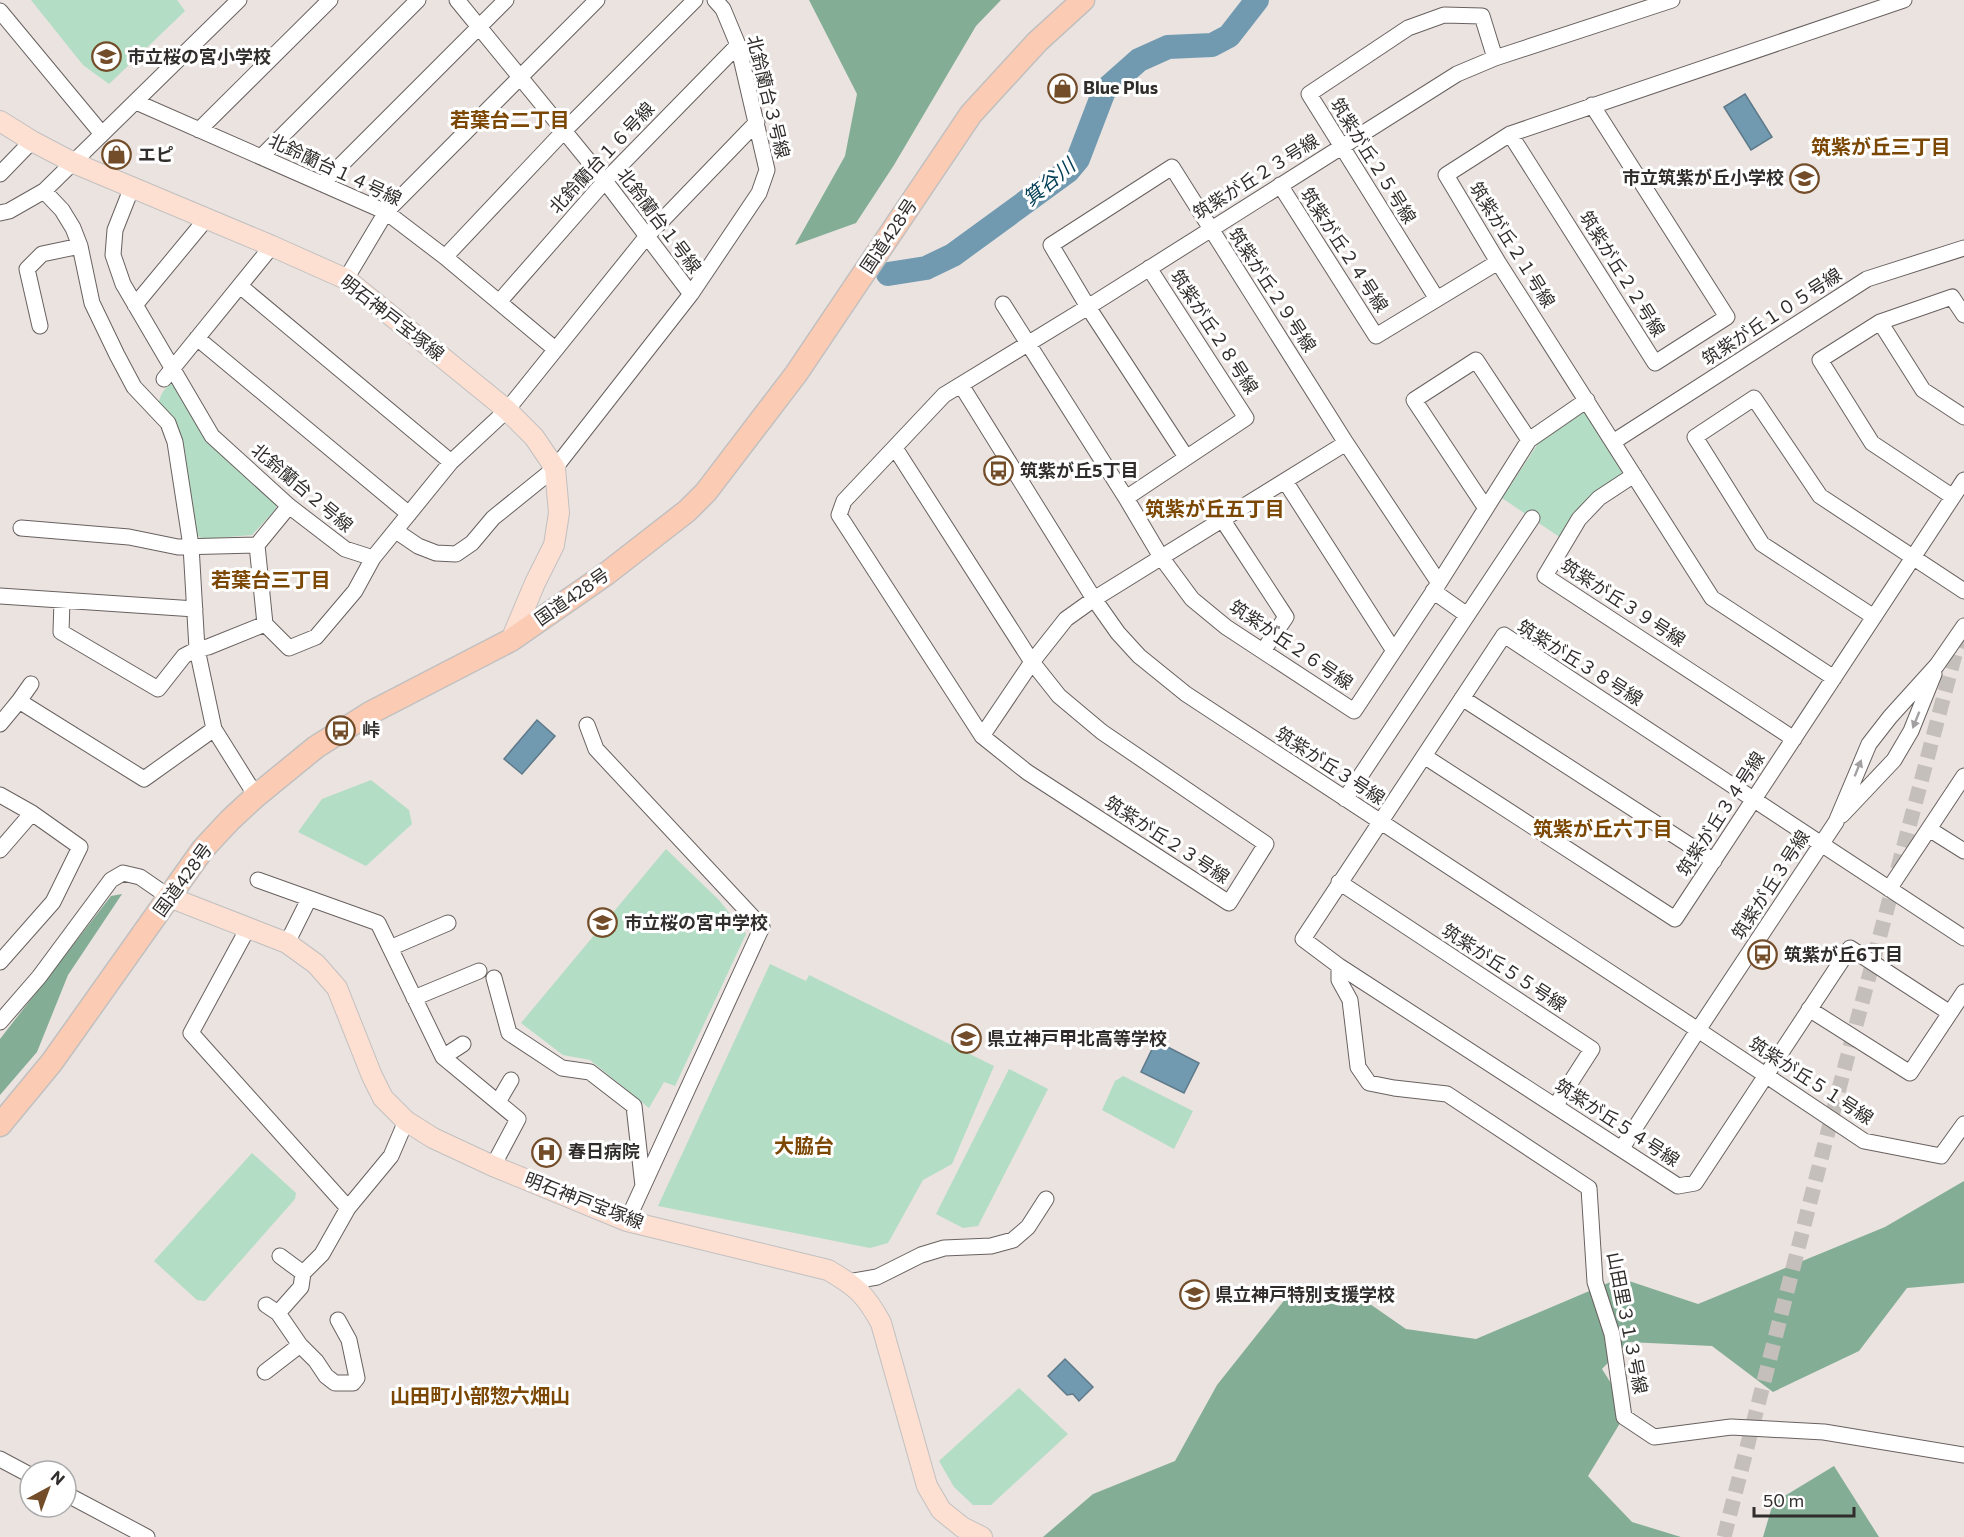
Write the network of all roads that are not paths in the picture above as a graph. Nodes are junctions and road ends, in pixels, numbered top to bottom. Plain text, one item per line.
1 (239, 0) edge
2 (330, 0) edge
3 (418, 0) edge
4 (456, 0) edge
5 (506, 0) edge
6 (597, 0) edge
7 (695, 0) edge
8 (715, 0) edge
9 (1083, 0) edge
10 (1672, 0) edge
11 (1904, 0) edge
12 (0, 11) edge
13 (478, 27) junction
14 (738, 45) junction
15 (1495, 58) junction
16 (520, 76) junction
17 (136, 102) junction
18 (1592, 105) junction
19 (0, 121) edge
20 (757, 122) junction
21 (200, 130) junction
22 (564, 131) junction
23 (102, 134) junction
24 (1510, 134) junction
25 (32, 141) junction
26 (1341, 147) junction
27 (261, 157) junction
28 (74, 163) junction
29 (0, 174) edge
30 (604, 181) junction
31 (322, 184) junction
32 (1280, 186) junction
33 (132, 187) junction
34 (44, 191) junction
35 (386, 212) junction
36 (0, 213) edge
37 (207, 218) junction
38 (1210, 229) junction
39 (647, 236) junction
40 (80, 246) junction
41 (272, 246) junction
42 (1964, 248) edge
43 (445, 257) junction
44 (1498, 262) junction
45 (1149, 268) junction
46 (346, 279) junction
47 (240, 286) junction
48 (691, 294) junction
49 (1437, 299) junction
50 (499, 302) junction
51 (1003, 304) dead end
52 (135, 305) junction
53 (1088, 307) junction
54 (1964, 315) edge
55 (1880, 322) junction
56 (40, 326) dead end
57 (197, 338) junction
58 (1028, 344) junction
59 (555, 349) junction
60 (160, 385) junction
61 (961, 385) junction
62 (1587, 400) junction
63 (507, 410) junction
64 (1964, 417) edge
65 (1528, 440) junction
66 (1613, 442) junction
67 (1346, 443) junction
68 (895, 448) junction
69 (1186, 457) junction
70 (451, 462) junction
71 (555, 468) junction
72 (1634, 475) junction
73 (1964, 480) edge
74 (1285, 481) junction
75 (1953, 497) junction
76 (1126, 498) junction
77 (289, 506) junction
78 (1485, 507) junction
79 (409, 514) junction
80 (1532, 518) dead end
81 (1222, 519) junction
82 (21, 528) dead end
83 (396, 531) junction
84 (257, 545) junction
85 (191, 546) junction
86 (1161, 557) junction
87 (373, 558) junction
88 (1914, 558) junction
89 (1436, 587) junction
90 (1964, 591) edge
91 (0, 596) edge
92 (1094, 599) junction
93 (62, 601) junction
94 (195, 609) junction
95 (1467, 615) junction
96 (1874, 617) junction
97 (265, 624) junction
98 (1964, 626) edge
99 (511, 640) junction
100 (197, 649) junction
101 (1263, 651) junction
102 (1394, 651) junction
103 (1032, 662) junction
104 (1937, 665) junction
105 (1834, 678) junction
106 (30, 684) dead end
107 (1462, 698) junction
108 (19, 701) junction
109 (0, 724) edge
110 (587, 725) dead end
111 (214, 729) junction
112 (982, 736) junction
113 (1794, 739) junction
114 (1424, 756) junction
115 (1964, 776) edge
116 (0, 795) edge
117 (256, 796) junction
118 (1345, 799) junction
119 (1754, 799) junction
120 (32, 813) junction
121 (1379, 821) junction
122 (1836, 822) junction
123 (1929, 829) junction
124 (1821, 845) junction
125 (0, 850) edge
126 (1964, 851) edge
127 (1714, 861) junction
128 (258, 880) dead end
129 (1339, 882) junction
130 (1889, 889) junction
131 (169, 897) junction
132 (309, 899) junction
133 (448, 923) dead end
134 (248, 928) junction
135 (1964, 938) edge
136 (287, 943) junction
137 (390, 948) junction
138 (0, 962) edge
139 (1340, 966) junction
140 (479, 971) dead end
141 (494, 978) dead end
142 (1964, 992) edge
143 (414, 998) junction
144 (1809, 1009) junction
145 (1950, 1013) junction
146 (0, 1022) edge
147 (1698, 1030) junction
148 (463, 1044) dead end
149 (443, 1058) junction
150 (1765, 1075) junction
151 (511, 1080) dead end
152 (498, 1102) junction
153 (1556, 1105) junction
154 (406, 1121) junction
155 (1964, 1124) edge
156 (0, 1125) edge
157 (1622, 1148) junction
158 (493, 1166) junction
159 (644, 1186) junction
160 (1046, 1198) dead end
161 (348, 1208) junction
162 (627, 1221) junction
163 (280, 1256) dead end
164 (303, 1273) junction
165 (848, 1282) junction
166 (338, 1320) dead end
167 (300, 1345) junction
168 (265, 1372) dead end
169 (1964, 1455) edge
170 (0, 1460) edge
171 (18, 1469) edge
172 (78, 1500) edge
173 (147, 1537) edge
174 (982, 1537) edge

1 - 17 street
2 - 21 street
3 - 27 street
4 - 13 street, 北鈴蘭台１号線
5 - 13 street
6 - 16 street
7 - 22 street
8 - 14 street, 北鈴蘭台３号線
9 - 99 highway, 国道428号
10 - 15 street, 筑紫が丘２３号線
11 - 18 street, 筑紫が丘２１号線
12 - 23 street
13 - 16 street, 北鈴蘭台１号線
13 - 31 street
14 - 20 street, 北鈴蘭台３号線
14 - 30 street, 北鈴蘭台１６号線
15 - 26 street, 筑紫が丘２３号線
15 - 26 street, 筑紫が丘２５号線
16 - 22 street, 北鈴蘭台１号線
16 - 35 street
17 - 21 street, 北鈴蘭台１４号線
17 - 23 street
18 - 24 street, 筑紫が丘２１号線
18 - 24 street, 筑紫が丘２２号線
19 - 25 main road, 明石神戸宝塚線
20 - 39 street
20 - 48 street, 北鈴蘭台３号線
21 - 27 street, 北鈴蘭台１４号線
22 - 30 street, 北鈴蘭台１号線
22 - 43 street
23 - 28 street
24 - 44 street, 筑紫が丘２１号線
25 - 28 main road, 明石神戸宝塚線
25 - 29 street
26 - 32 street, 筑紫が丘２３号線
26 - 49 street, 筑紫が丘２５号線
27 - 31 street, 北鈴蘭台１４号線
28 - 33 main road, 明石神戸宝塚線
28 - 34 street
30 - 39 street, 北鈴蘭台１号線
30 - 50 street, 北鈴蘭台１６号線
31 - 35 street, 北鈴蘭台１４号線
32 - 38 street, 筑紫が丘２３号線
32 - 49 street, 筑紫が丘２４号線
33 - 37 main road, 明石神戸宝塚線
33 - 52 street, 北鈴蘭台２号線
34 - 36 street
34 - 40 street
35 - 43 street, 北鈴蘭台１４号線
35 - 46 street
37 - 41 main road, 明石神戸宝塚線
37 - 52 street
38 - 45 street, 筑紫が丘２３号線
38 - 53 street, 筑紫が丘２９号線
38 - 67 street, 筑紫が丘２９号線
39 - 48 street, 北鈴蘭台１号線
39 - 59 street
40 - 56 street
40 - 60 street
41 - 46 main road, 明石神戸宝塚線
41 - 47 street
42 - 66 street, 筑紫が丘１０５号線
43 - 50 street, 北鈴蘭台１４号線
44 - 49 street, 筑紫が丘２４号線
44 - 62 street, 筑紫が丘２１号線
45 - 53 street, 筑紫が丘２３号線
45 - 69 street, 筑紫が丘２８号線
46 - 63 main road, 明石神戸宝塚線
47 - 57 street
47 - 70 street
48 - 71 street, 北鈴蘭台１号線
50 - 59 street, 北鈴蘭台１４号線
51 - 58 street, 筑紫が丘２６号線
52 - 60 street, 北鈴蘭台２号線
53 - 58 street, 筑紫が丘２３号線
53 - 69 street, 筑紫が丘２９号線
54 - 55 street
55 - 64 street
55 - 75 street
57 - 60 street
57 - 79 street
58 - 61 street, 筑紫が丘２３号線
58 - 76 street, 筑紫が丘２６号線
59 - 63 street
60 - 77 street, 北鈴蘭台２号線
60 - 85 street
61 - 68 street, 筑紫が丘２３号線
61 - 92 street, 筑紫が丘３号線
62 - 65 street, 筑紫が丘２６号線
62 - 66 street, 筑紫が丘２１号線
63 - 70 street
63 - 71 main road, 明石神戸宝塚線
65 - 78 street, 筑紫が丘２６号線
65 - 78 street
66 - 72 street, 筑紫が丘２１号線
67 - 74 street
67 - 89 street, 筑紫が丘２９号線
68 - 103 street, 筑紫が丘２３号線
68 - 112 street, 筑紫が丘２３号線
69 - 76 street, 筑紫が丘２８号線
70 - 79 street
71 - 83 street, 北鈴蘭台１号線
71 - 99 main road, 明石神戸宝塚線
72 - 105 street, 筑紫が丘２１号線
72 - 113 street, 筑紫が丘３９号線
73 - 75 street, 筑紫が丘３４号線
74 - 81 street
74 - 102 street
75 - 88 street, 筑紫が丘３４号線
76 - 86 street, 筑紫が丘２６号線
77 - 84 street
77 - 87 street, 北鈴蘭台２号線
78 - 89 street, 筑紫が丘２６号線
79 - 83 street
80 - 95 street
81 - 86 street
81 - 101 street
82 - 85 street
83 - 87 street
84 - 85 street
84 - 97 street
85 - 94 street
86 - 92 street
86 - 101 street, 筑紫が丘２６号線
87 - 97 street
88 - 90 street
88 - 96 street, 筑紫が丘３４号線
88 - 96 street
89 - 95 street
89 - 102 street, 筑紫が丘２６号線
91 - 93 street
92 - 103 street
92 - 118 street, 筑紫が丘３号線
93 - 94 street
93 - 100 street
94 - 100 street
95 - 118 street
96 - 105 street, 筑紫が丘３４号線
97 - 100 street
98 - 104 street, 筑紫が丘３号線
99 - 117 highway, 国道428号
100 - 111 street
101 - 102 street, 筑紫が丘２６号線
103 - 112 street
103 - 112 street, 筑紫が丘２３号線
122 -> 104 street, 筑紫が丘３号線
104 -> 122 street, 筑紫が丘３号線
105 - 113 street, 筑紫が丘３４号線
106 - 108 street
107 - 114 street, 筑紫が丘３８号線
107 - 119 street, 筑紫が丘３８号線
107 - 127 street
108 - 109 street
108 - 111 street
110 - 159 street
111 - 117 street
113 - 119 street, 筑紫が丘３４号線
114 - 121 street, 筑紫が丘３８号線
114 - 127 street, 筑紫が丘３４号線
115 - 123 street
116 - 120 street
117 - 131 highway, 国道428号
118 - 121 street, 筑紫が丘３号線
119 - 124 street, 筑紫が丘３８号線
119 - 127 street, 筑紫が丘３４号線
120 - 125 street
120 - 138 street
121 - 129 street, 筑紫が丘５４号線
121 - 147 street, 筑紫が丘３号線
122 - 124 street, 筑紫が丘３号線
123 - 126 street
123 - 130 street
124 - 130 street
124 - 147 street, 筑紫が丘３号線
128 - 132 street
129 - 139 street, 筑紫が丘５４号線
129 - 153 street, 筑紫が丘５５号線
130 - 135 street
131 - 134 main road, 明石神戸宝塚線
131 - 146 street
131 - 156 highway, 国道428号
132 - 136 street
132 - 137 street
133 - 137 street
134 - 136 main road, 明石神戸宝塚線
134 - 161 street
136 - 154 main road, 明石神戸宝塚線
137 - 143 street
139 - 153 street, 筑紫が丘５４号線
139 - 169 street, 山田里３１３号線
140 - 143 street
141 - 159 street
142 - 145 street
143 - 149 street
144 - 145 street
144 - 145 street, 筑紫が丘５４号線
144 - 150 street, 筑紫が丘５４号線
147 - 150 street, 筑紫が丘５１号線
147 - 157 street, 筑紫が丘３号線
148 - 149 street
149 - 152 street
150 - 155 street, 筑紫が丘５１号線
150 - 157 street, 筑紫が丘５４号線
151 - 152 street
152 - 158 street
153 - 157 street, 筑紫が丘５４号線
154 - 158 main road, 明石神戸宝塚線
154 - 161 street
158 - 162 main road, 明石神戸宝塚線
159 - 162 street
160 - 165 street
161 - 164 street
162 - 165 main road, 明石神戸宝塚線
163 - 164 street
164 - 167 street
165 - 174 main road, 明石神戸宝塚線
166 - 167 street
167 - 168 street
170 - 171 street
172 - 173 street

